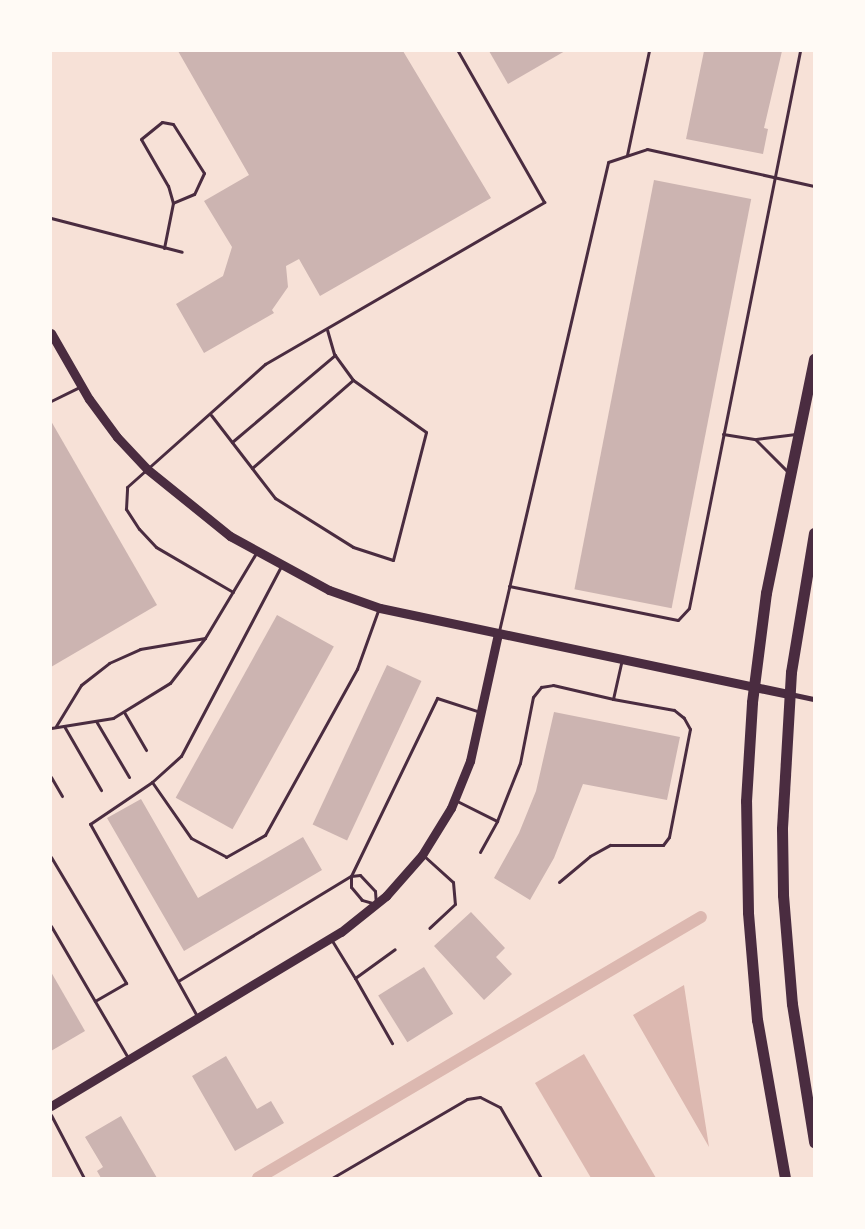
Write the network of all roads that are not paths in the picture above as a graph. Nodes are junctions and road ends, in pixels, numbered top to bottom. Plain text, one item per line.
1 (458, 51) edge
2 (649, 51) edge
3 (800, 51) edge
4 (627, 156) junction
5 (774, 177) junction
6 (814, 186) edge
7 (173, 203) junction
8 (51, 218) edge
9 (164, 248) junction
10 (182, 252) dead end
11 (326, 330) junction
12 (51, 333) edge
13 (335, 355) junction
14 (814, 359) edge
15 (353, 380) junction
16 (82, 386) junction
17 (51, 401) edge
18 (211, 415) junction
19 (723, 434) junction
20 (798, 434) junction
21 (756, 439) junction
22 (232, 442) junction
23 (252, 468) junction
24 (147, 469) junction
25 (789, 473) junction
26 (814, 533) edge
27 (256, 553) junction
28 (281, 566) junction
29 (509, 586) junction
30 (234, 592) junction
31 (380, 608) junction
32 (498, 634) junction
33 (205, 638) junction
34 (622, 658) junction
35 (754, 685) junction
36 (789, 694) junction
37 (613, 699) junction
38 (814, 699) edge
39 (124, 712) junction
40 (482, 712) junction
41 (96, 721) junction
42 (64, 726) junction
43 (53, 728) edge
44 (146, 750) dead end
45 (51, 777) edge
46 (129, 777) dead end
47 (152, 782) junction
48 (101, 790) dead end
49 (62, 796) dead end
50 (454, 799) junction
51 (496, 821) junction
52 (480, 852) dead end
53 (422, 855) junction
54 (51, 857) edge
55 (350, 876) junction
56 (560, 882) dead end
57 (376, 904) junction
58 (51, 926) edge
59 (429, 928) dead end
60 (331, 938) junction
61 (395, 949) dead end
62 (355, 978) junction
63 (178, 981) junction
64 (96, 1001) junction
65 (199, 1018) junction
66 (392, 1043) dead end
67 (130, 1060) junction
68 (51, 1106) edge
69 (51, 1115) edge
70 (814, 1142) edge
71 (84, 1178) edge
72 (332, 1178) edge
73 (541, 1178) edge
74 (784, 1178) edge

1 - 11 lane
2 - 4 lane
3 - 5 lane
4 - 5 lane
4 - 29 lane
5 - 6 lane
5 - 19 lane
7 - 7 lane
7 - 9 lane
8 - 9 lane
9 - 10 lane
11 - 13 lane
11 - 18 lane
12 - 16 street
13 - 15 lane
13 - 22 lane
14 - 20 highway
15 - 23 lane
15 - 23 lane
16 - 17 lane
16 - 24 street
18 - 22 lane
18 - 24 lane
19 - 21 lane
19 - 29 lane
20 - 21 lane
20 - 25 highway
21 - 25 lane
22 - 23 lane
24 - 27 street
24 - 30 lane
25 - 35 highway
26 - 36 highway
27 - 28 street
27 - 30 lane
28 - 31 street
28 - 47 lane
29 - 32 lane
30 - 33 lane
31 - 32 street
31 - 47 lane
32 - 34 street
32 - 40 street
33 - 39 lane
33 - 43 lane
34 - 35 street
34 - 37 lane
35 - 36 street
35 - 74 highway
36 - 38 street
36 - 70 highway
37 - 51 lane
37 - 56 lane
39 - 41 lane
39 - 44 lane
40 - 50 street
40 - 55 lane
41 - 42 lane
41 - 46 lane
42 - 43 lane
42 - 48 lane
45 - 49 lane
47 - 63 lane
50 - 51 lane
50 - 53 street
51 - 52 lane
53 - 57 street
53 - 59 lane
54 - 64 lane
55 - 57 lane
55 - 57 lane
55 - 63 lane
57 - 60 street
58 - 64 lane
60 - 62 lane
60 - 65 street
61 - 62 lane
62 - 66 lane
63 - 65 lane
64 - 67 lane
65 - 67 street
67 - 68 street
69 - 71 lane
72 - 73 lane

